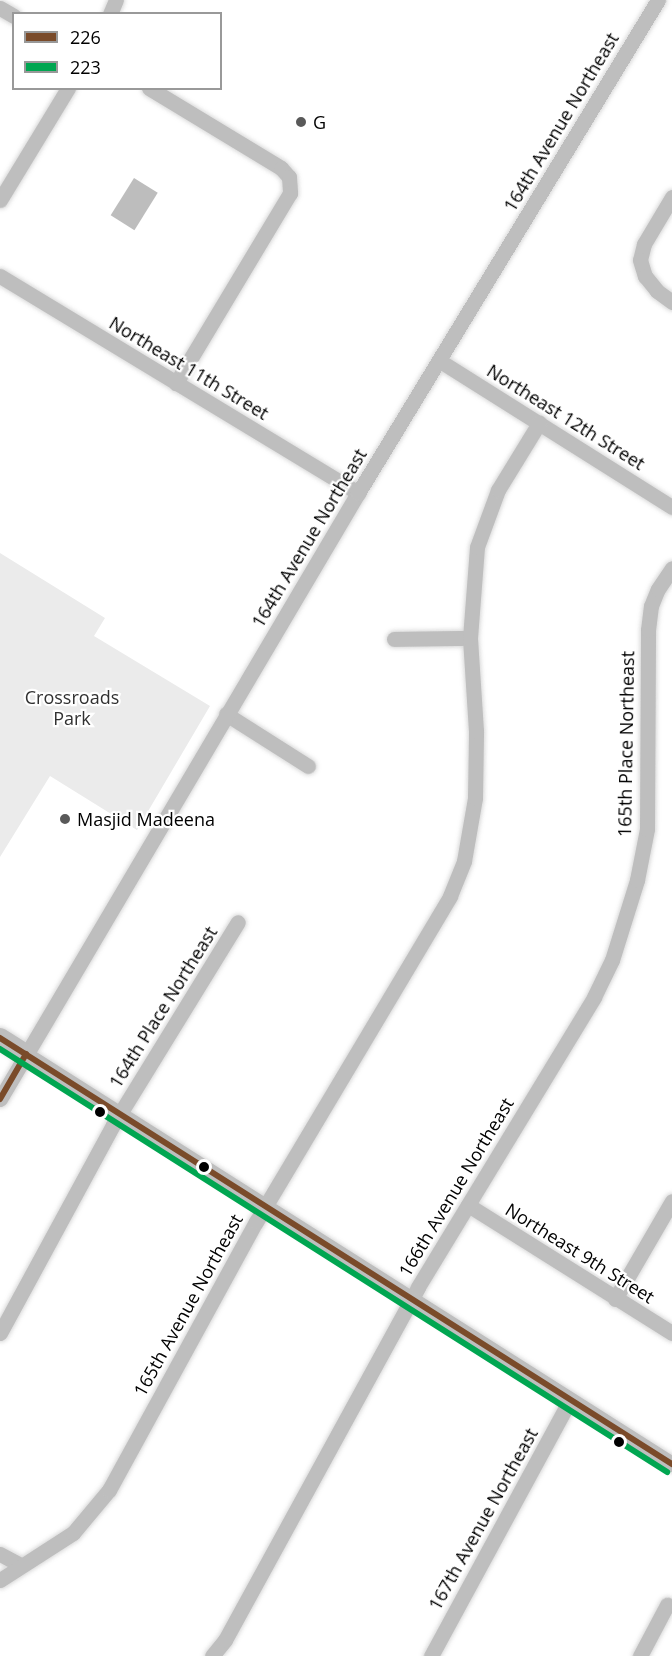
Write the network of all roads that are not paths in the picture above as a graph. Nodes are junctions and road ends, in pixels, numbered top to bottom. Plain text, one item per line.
1 (658, 0) edge
2 (67, 90) edge
3 (152, 90) edge
4 (672, 197) edge
5 (0, 200) edge
6 (0, 276) edge
7 (672, 302) edge
8 (440, 361) junction
9 (176, 383) junction
10 (539, 423) junction
11 (358, 493) junction
12 (672, 507) edge
13 (672, 568) edge
14 (470, 638) junction
15 (394, 639) dead end
16 (226, 714) junction
17 (308, 766) dead end
18 (238, 922) dead end
19 (624, 925) joint
20 (0, 1038) edge
21 (26, 1054) junction
22 (0, 1099) edge
23 (120, 1114) junction
24 (672, 1201) edge
25 (468, 1205) junction
26 (266, 1206) junction
27 (412, 1299) junction
28 (615, 1299) junction
29 (0, 1333) edge
30 (672, 1333) edge
31 (570, 1400) junction
32 (672, 1464) edge
33 (0, 1554) edge
34 (21, 1566) junction
35 (0, 1580) edge
36 (667, 1605) dead end
37 (212, 1656) edge
38 (431, 1656) edge
39 (640, 1656) edge

1 - 8 street, 164th Avenue Northeast
2 - 5 street
3 - 9 street
4 - 7 street
6 - 9 street, Northeast 11th Street
8 - 10 street, Northeast 12th Street
8 - 11 street, 164th Avenue Northeast
9 - 11 street, Northeast 11th Street
10 - 12 street, Northeast 12th Street
10 - 14 street
11 - 16 street, 164th Avenue Northeast
13 - 19 street, 165th Place Northeast
14 - 15 street
14 - 26 street, 165th Avenue Northeast
16 - 17 street
16 - 21 street, 164th Avenue Northeast
18 - 23 street, 164th Place Northeast
19 - 25 street, 166th Avenue Northeast
20 - 21 main road
21 - 22 street, 164th Avenue Northeast
21 - 23 street
23 - 26 street
23 - 29 street, 164th Place Northeast
24 - 28 street
25 - 27 street, 166th Avenue Northeast
25 - 28 street, Northeast 9th Street
26 - 27 street
26 - 34 street, 165th Avenue Northeast
27 - 31 street
27 - 37 street, 166th Avenue Northeast
28 - 30 street, Northeast 9th Street
31 - 32 street
31 - 38 street, 167th Avenue Northeast
33 - 34 street
34 - 35 street, 165th Avenue Northeast
36 - 39 street

